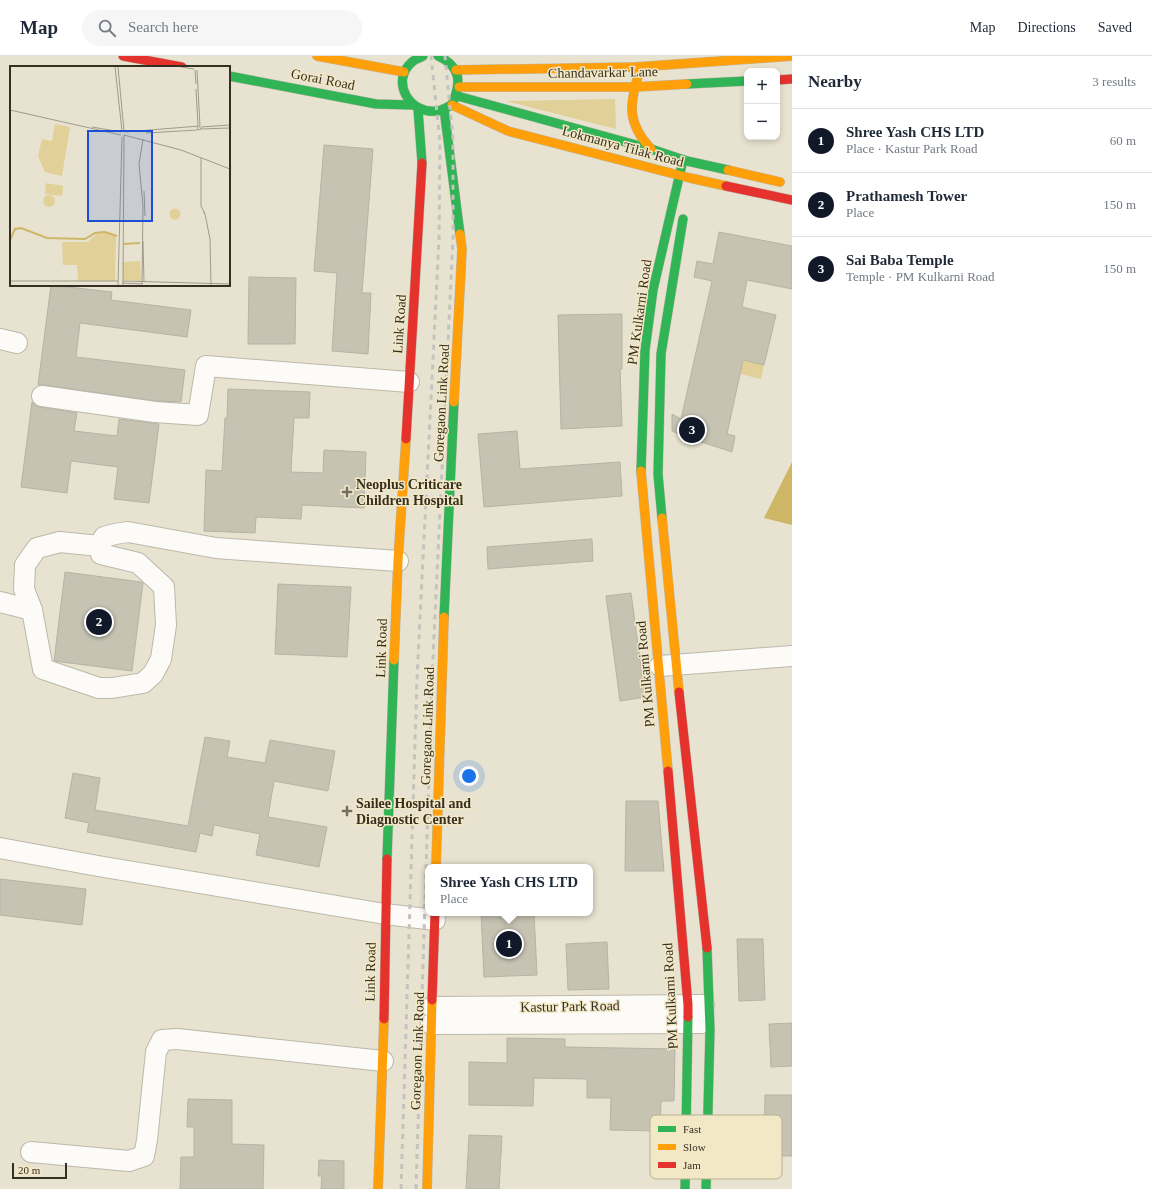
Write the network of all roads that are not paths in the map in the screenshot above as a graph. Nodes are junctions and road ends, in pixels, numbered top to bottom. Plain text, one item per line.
1 (124, 56) edge
2 (317, 56) edge
3 (420, 56) edge
4 (438, 56) edge
5 (792, 56) edge
6 (148, 58) edge
7 (452, 63) edge
8 (178, 66) edge
9 (642, 67) junction
10 (404, 72) junction
11 (230, 76) edge
12 (792, 79) edge
13 (780, 80) edge
14 (744, 81) edge
15 (635, 87) junction
16 (458, 92) junction
17 (448, 106) junction
18 (415, 107) junction
19 (651, 150) junction
20 (683, 160) junction
21 (693, 162) junction
22 (679, 176) junction
23 (690, 182) junction
24 (792, 185) edge
25 (792, 200) edge
26 (685, 209) dead end
27 (409, 382) junction
28 (42, 396) dead end
29 (99, 546) junction
30 (398, 561) junction
31 (0, 602) edge
32 (32, 610) junction
33 (792, 656) edge
34 (667, 665) junction
35 (0, 848) edge
36 (436, 864) edge
37 (385, 914) junction
38 (435, 917) edge
39 (687, 1014) junction
40 (709, 1014) junction
41 (432, 1016) junction
42 (383, 1061) junction
43 (686, 1115) edge
44 (707, 1115) edge
45 (31, 1152) dead end
46 (685, 1179) edge
47 (706, 1179) edge
48 (378, 1189) edge
49 (426, 1189) edge
50 (685, 1189) edge
51 (706, 1189) edge

1 - 6 main road
2 - 10 main road, Gorai Road
3 - 10 main road
4 - 7 main road
5 - 9 main road, Chandavarkar Lane
6 - 8 main road
7 - 9 main road, Chandavarkar Lane
7 - 16 main road
9 - 15 main road
10 - 18 main road
11 - 18 main road, Gorai Road
12 - 13 main road
14 - 15 main road, Chandavarkar Lane
15 - 16 main road, Chandavarkar Lane
15 - 19 main road
16 - 17 main road
16 - 19 main road, Lokmanya Tilak Road
17 - 18 main road, Gorai Road
17 - 22 main road, Lokmanya Tilak Road
17 - 36 main road, Goregaon Link Road
18 - 27 main road, Link Road
19 - 20 main road, Lokmanya Tilak Road
20 - 21 main road, Lokmanya Tilak Road
20 - 22 main road, PM Kulkarni Road
21 - 23 main road
21 - 24 main road, Lokmanya Tilak Road
22 - 23 main road, Lokmanya Tilak Road
22 - 34 main road, PM Kulkarni Road
23 - 25 main road, Lokmanya Tilak Road
26 - 34 main road, PM Kulkarni Road
27 - 28 street
27 - 30 main road, Link Road
29 - 30 street
29 - 32 street
29 - 32 street
30 - 37 main road, Link Road
31 - 32 street
33 - 34 street
34 - 39 main road, PM Kulkarni Road
34 - 40 main road, PM Kulkarni Road
35 - 37 street
37 - 38 street
37 - 42 main road, Link Road
38 - 41 main road, Goregaon Link Road
39 - 40 street, Kastur Park Road
39 - 41 street, Kastur Park Road
39 - 43 main road, PM Kulkarni Road
40 - 44 main road, PM Kulkarni Road
41 - 49 main road, Goregaon Link Road
42 - 45 street
42 - 48 main road, Link Road
46 - 50 main road, PM Kulkarni Road
47 - 51 main road, PM Kulkarni Road

